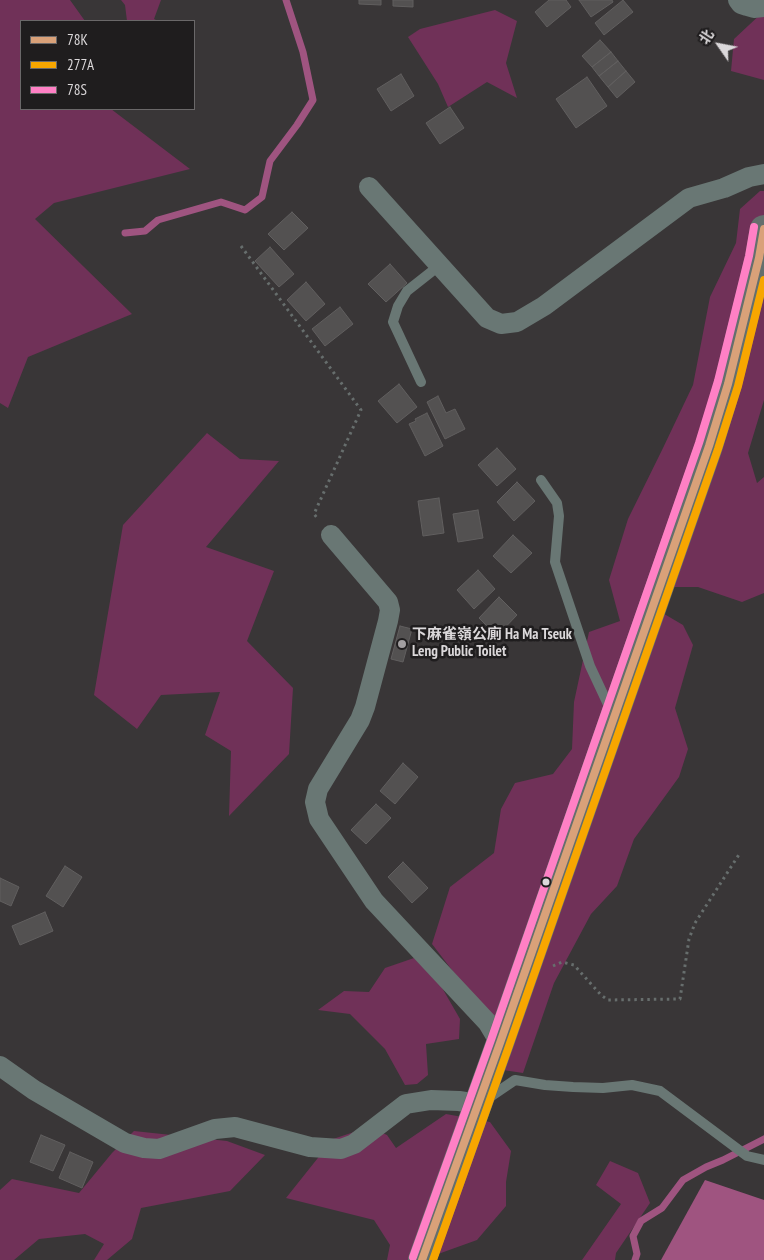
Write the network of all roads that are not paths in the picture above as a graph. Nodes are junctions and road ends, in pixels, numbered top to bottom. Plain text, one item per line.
1 (738, 0) edge
2 (764, 7) edge
3 (764, 174) edge
4 (369, 187) dead end
5 (764, 229) edge
6 (440, 265) junction
7 (421, 382) dead end
8 (540, 480) dead end
9 (331, 535) road end
10 (614, 718) junction
11 (500, 1043) junction
12 (0, 1066) edge
13 (478, 1104) junction
14 (764, 1160) edge
15 (422, 1260) edge

1 - 2 street
3 - 6 street
4 - 6 street
5 - 10 main road
6 - 7 lane
8 - 10 lane
9 - 11 street
10 - 11 main road
11 - 13 main road
12 - 13 street
13 - 14 lane
13 - 15 main road

